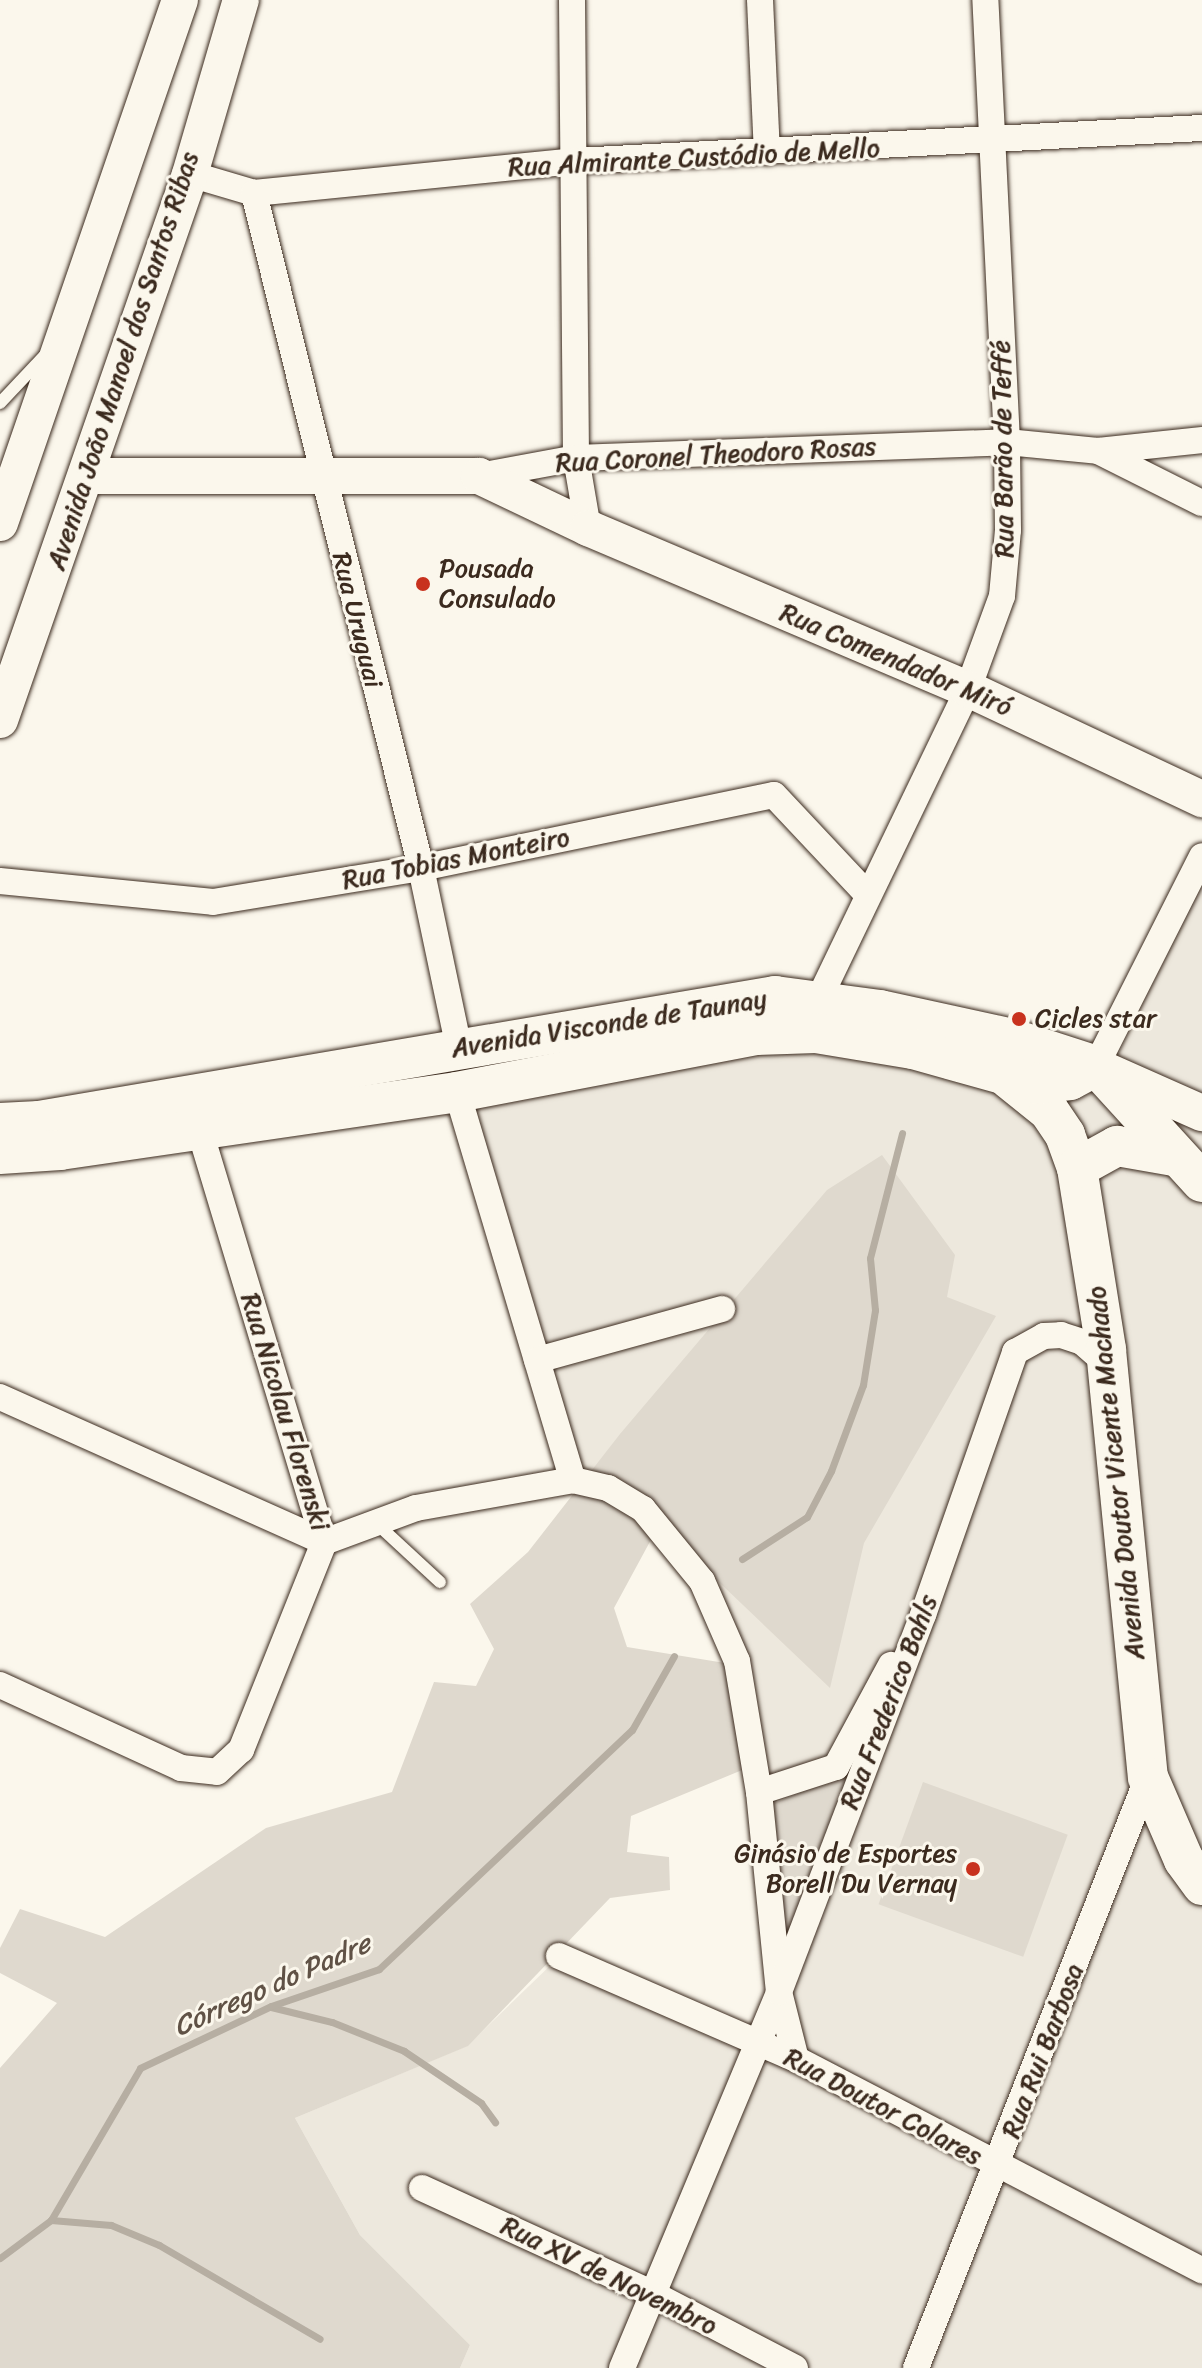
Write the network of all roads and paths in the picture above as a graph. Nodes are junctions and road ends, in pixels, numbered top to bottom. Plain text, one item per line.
1 (180, 0) edge
2 (241, 0) edge
3 (572, 0) edge
4 (760, 0) edge
5 (985, 0) edge
6 (1202, 128) edge
7 (993, 142) junction
8 (767, 152) junction
9 (129, 154) junction
10 (576, 161) junction
11 (190, 174) junction
12 (254, 193) junction
13 (64, 341) junction
14 (0, 403) edge
15 (1202, 440) edge
16 (1007, 442) junction
17 (1098, 451) junction
18 (576, 458) junction
19 (87, 476) junction
20 (479, 476) junction
21 (321, 477) junction
22 (1202, 503) edge
23 (0, 523) edge
24 (588, 528) junction
25 (968, 689) junction
26 (0, 720) edge
27 (1202, 799) edge
28 (1202, 856) edge
29 (421, 868) junction
30 (0, 881) edge
31 (868, 895) junction
32 (818, 1001) junction
33 (459, 1048) junction
34 (1096, 1066) junction
35 (1006, 1077) junction
36 (457, 1092) junction
37 (1202, 1113) edge
38 (0, 1123) edge
39 (199, 1127) junction
40 (0, 1154) edge
41 (1077, 1168) junction
42 (1188, 1169) edge
43 (722, 1309) dead end
44 (537, 1360) junction
45 (1107, 1364) junction
46 (0, 1397) edge
47 (573, 1480) junction
48 (376, 1523) junction
49 (324, 1542) junction
50 (440, 1582) dead end
51 (923, 1615) junction
52 (0, 1685) edge
53 (1148, 1777) junction
54 (759, 1792) junction
55 (1202, 1885) edge
56 (559, 1956) dead end
57 (779, 1992) junction
58 (757, 2044) junction
59 (796, 2059) junction
60 (998, 2167) junction
61 (422, 2188) dead end
62 (1202, 2270) edge
63 (653, 2294) junction
64 (622, 2368) edge
65 (795, 2368) edge
66 (916, 2368) edge

1 - 9 main road
2 - 11 main road, Avenida João Manoel dos Santos Ribas
3 - 10 street
4 - 8 street
5 - 7 street, Rua Barão de Teffé
6 - 7 street, Rua Almirante Custódio de Mello
7 - 8 street, Rua Almirante Custódio de Mello
7 - 16 street, Rua Barão de Teffé
8 - 10 street, Rua Almirante Custódio de Mello
9 - 11 main road
9 - 13 main road
10 - 12 street, Rua Almirante Custódio de Mello
10 - 18 street
11 - 12 street, Rua Almirante Custódio de Mello
11 - 19 main road, Avenida João Manoel dos Santos Ribas
12 - 21 street, Rua Uruguai
13 - 14 lane
13 - 23 main road
15 - 17 street, Rua Coronel Theodoro Rosas
16 - 17 street, Rua Coronel Theodoro Rosas
16 - 18 street, Rua Coronel Theodoro Rosas
16 - 25 street, Rua Barão de Teffé
17 - 22 street
18 - 20 street, Rua Coronel Theodoro Rosas
18 - 24 street
19 - 21 main road, Rua Coronel Theodoro Rosas
19 - 26 main road, Avenida João Manoel dos Santos Ribas
20 - 21 main road, Rua Coronel Theodoro Rosas
20 - 24 main road, Rua Comendador Miró
21 - 29 street, Rua Uruguai
24 - 25 main road, Rua Comendador Miró
25 - 27 main road, Rua Comendador Miró
25 - 31 street, Rua Barão de Teffé
28 - 34 street
29 - 30 street, Rua Tobias Monteiro
29 - 31 street, Rua Tobias Monteiro
29 - 33 street, Rua Uruguai
31 - 32 street, Rua Barão de Teffé
32 - 33 main road, Avenida Visconde de Taunay
32 - 34 main road, Avenida Visconde de Taunay
33 - 38 main road, Avenida Visconde de Taunay
34 - 35 main road, Avenida Visconde de Taunay
34 - 37 main road
34 - 41 main road
34 - 42 main road
35 - 36 main road, Avenida Visconde de Taunay
35 - 41 main road, Avenida Doutor Vicente Machado
36 - 39 main road, Avenida Visconde de Taunay
36 - 44 street
39 - 40 main road, Avenida Visconde de Taunay
39 - 49 street, Rua Nicolau Florenski
41 - 42 main road
41 - 45 main road, Avenida Doutor Vicente Machado
43 - 44 street
44 - 47 street
45 - 51 street, Rua Frederico Bahls
45 - 53 main road, Avenida Doutor Vicente Machado
46 - 49 street
47 - 48 street
47 - 54 street
48 - 49 street
48 - 50 lane
49 - 52 street, Rua Nicolau Florenski
51 - 54 street
51 - 57 street, Rua Frederico Bahls
53 - 55 main road, Avenida Doutor Vicente Machado
53 - 60 street, Rua Rui Barbosa
54 - 57 street
56 - 58 street, Rua Doutor Colares
57 - 58 street, Rua Frederico Bahls
57 - 59 street
58 - 59 street, Rua Doutor Colares
58 - 63 street, Rua Frederico Bahls
59 - 60 street, Rua Doutor Colares
60 - 62 street, Rua Doutor Colares
60 - 66 street, Rua Rui Barbosa
61 - 63 street, Rua XV de Novembro
63 - 64 street, Rua Frederico Bahls
63 - 65 street, Rua XV de Novembro

